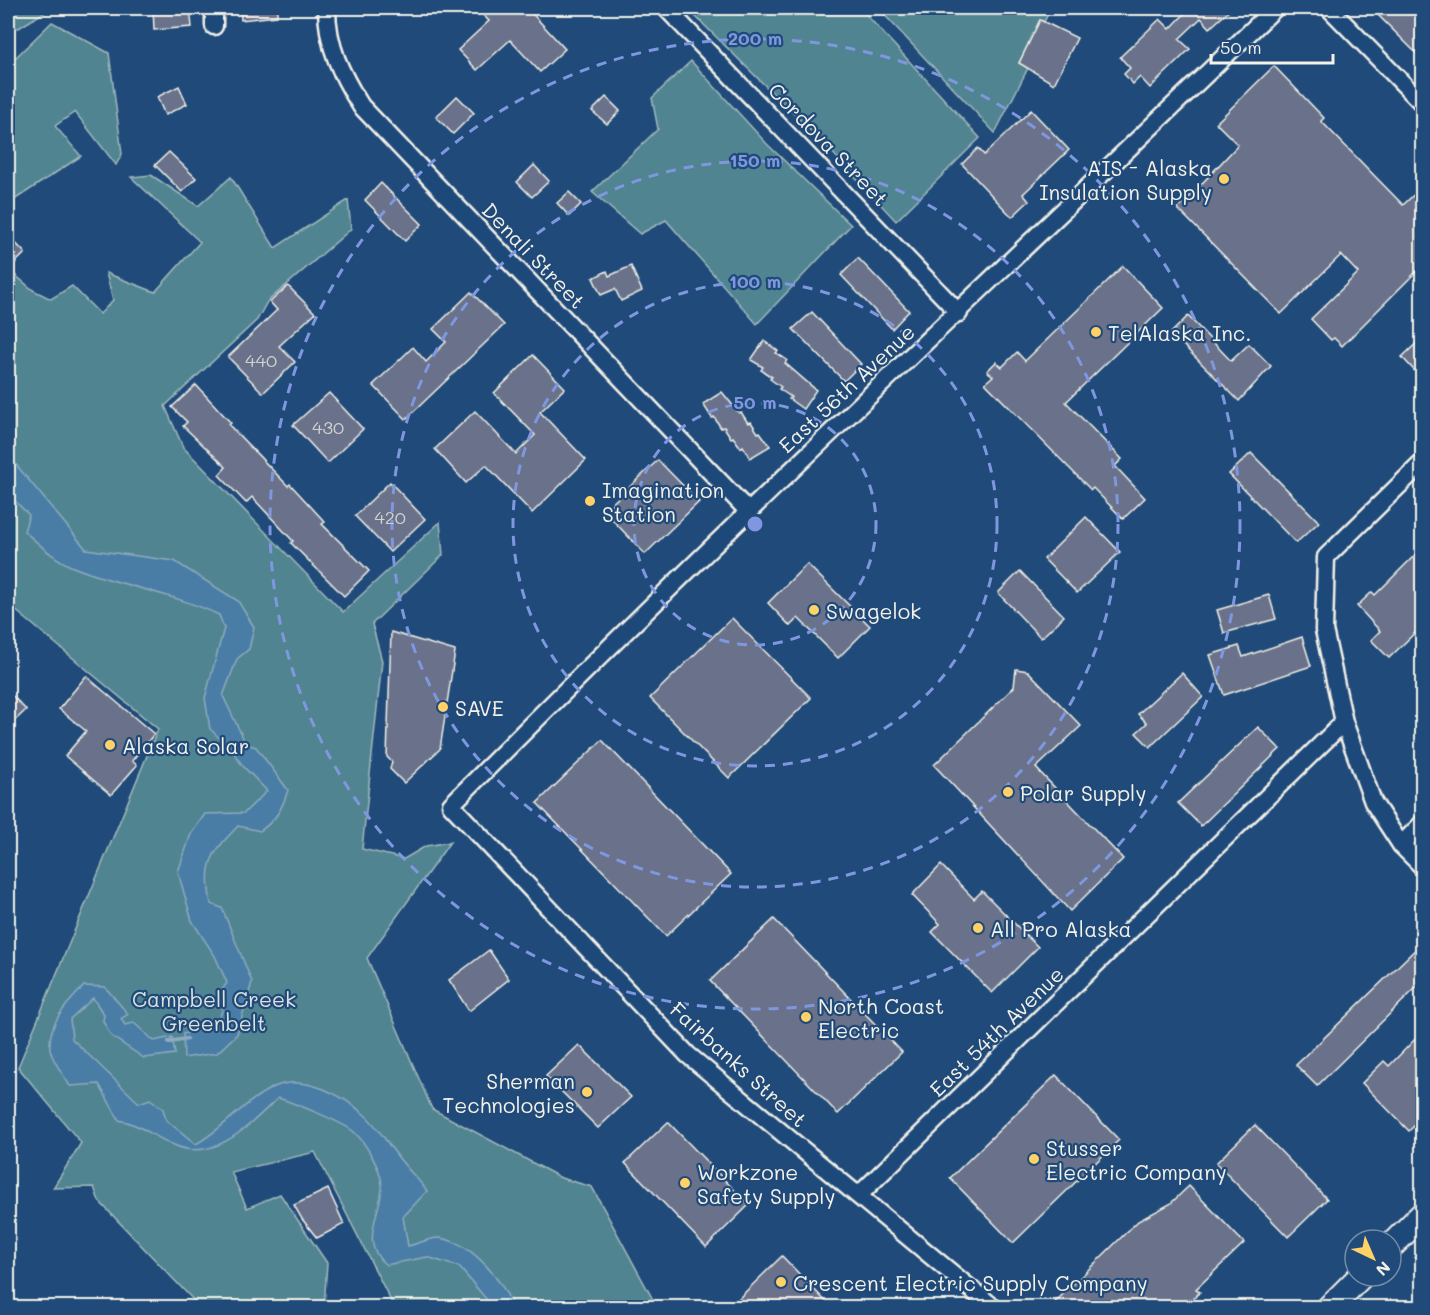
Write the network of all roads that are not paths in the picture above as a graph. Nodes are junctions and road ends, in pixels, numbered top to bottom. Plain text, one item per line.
1 (214, 8) edge
2 (327, 8) edge
3 (666, 8) edge
4 (1275, 8) edge
5 (1329, 8) edge
6 (214, 26) dead end
7 (1422, 103) edge
8 (959, 313) junction
9 (1422, 463) edge
10 (748, 511) junction
11 (1344, 722) junction
12 (451, 805) joint
13 (1422, 824) edge
14 (1401, 845) junction
15 (1422, 866) edge
16 (859, 1195) junction
17 (1422, 1215) edge
18 (1403, 1234) edge
19 (1349, 1288) edge
20 (994, 1308) edge
21 (1329, 1308) edge

1 - 6 street
2 - 10 street, Denali Street
3 - 8 street, Cordova Street
4 - 8 street, East 56th Avenue
5 - 7 street
8 - 10 street, East 56th Avenue
9 - 11 street
10 - 12 street, East 56th Avenue
11 - 14 street
11 - 16 street, East 54th Avenue
12 - 16 street, Fairbanks Street
13 - 14 street
14 - 15 street
16 - 20 street, Fairbanks Street
17 - 18 main road
19 - 21 main road

